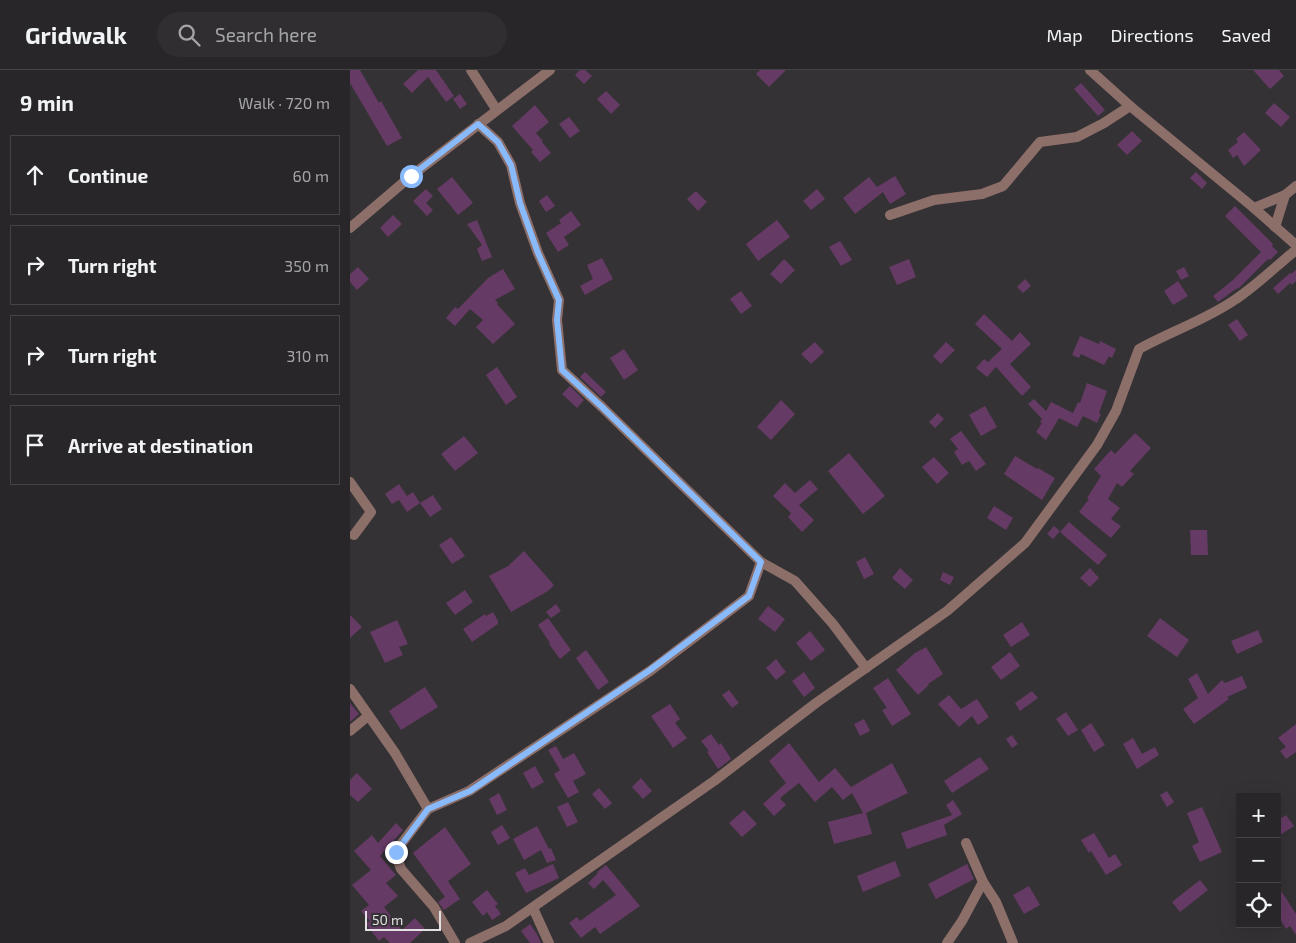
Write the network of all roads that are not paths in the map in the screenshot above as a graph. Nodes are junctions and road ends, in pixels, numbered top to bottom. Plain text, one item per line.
1 (471, 70) edge
2 (550, 70) edge
3 (1090, 70) edge
4 (1130, 106) junction
5 (496, 109) junction
6 (478, 124) junction
7 (1296, 186) edge
8 (1285, 195) junction
9 (1254, 208) junction
10 (890, 215) dead end
11 (1275, 227) junction
12 (350, 228) edge
13 (1296, 245) edge
14 (1296, 250) edge
15 (350, 482) edge
16 (354, 534) dead end
17 (761, 562) junction
18 (866, 668) junction
19 (350, 689) edge
20 (368, 716) junction
21 (350, 731) edge
22 (428, 809) junction
23 (966, 843) dead end
24 (983, 882) junction
25 (533, 908) junction
26 (455, 943) edge
27 (470, 943) edge
28 (549, 943) edge
29 (947, 943) edge
30 (1013, 943) edge

1 - 5 street
2 - 5 street
3 - 4 street
4 - 9 street
4 - 10 street
5 - 6 street
6 - 12 street
6 - 17 street
7 - 8 street
8 - 9 street
8 - 11 street
9 - 11 street
11 - 13 street
14 - 18 street
15 - 16 street
17 - 18 street
17 - 22 street
18 - 25 street
19 - 20 street
20 - 21 street
20 - 22 street
22 - 26 street
23 - 24 street
24 - 29 street
24 - 30 street
25 - 27 street
25 - 28 street

